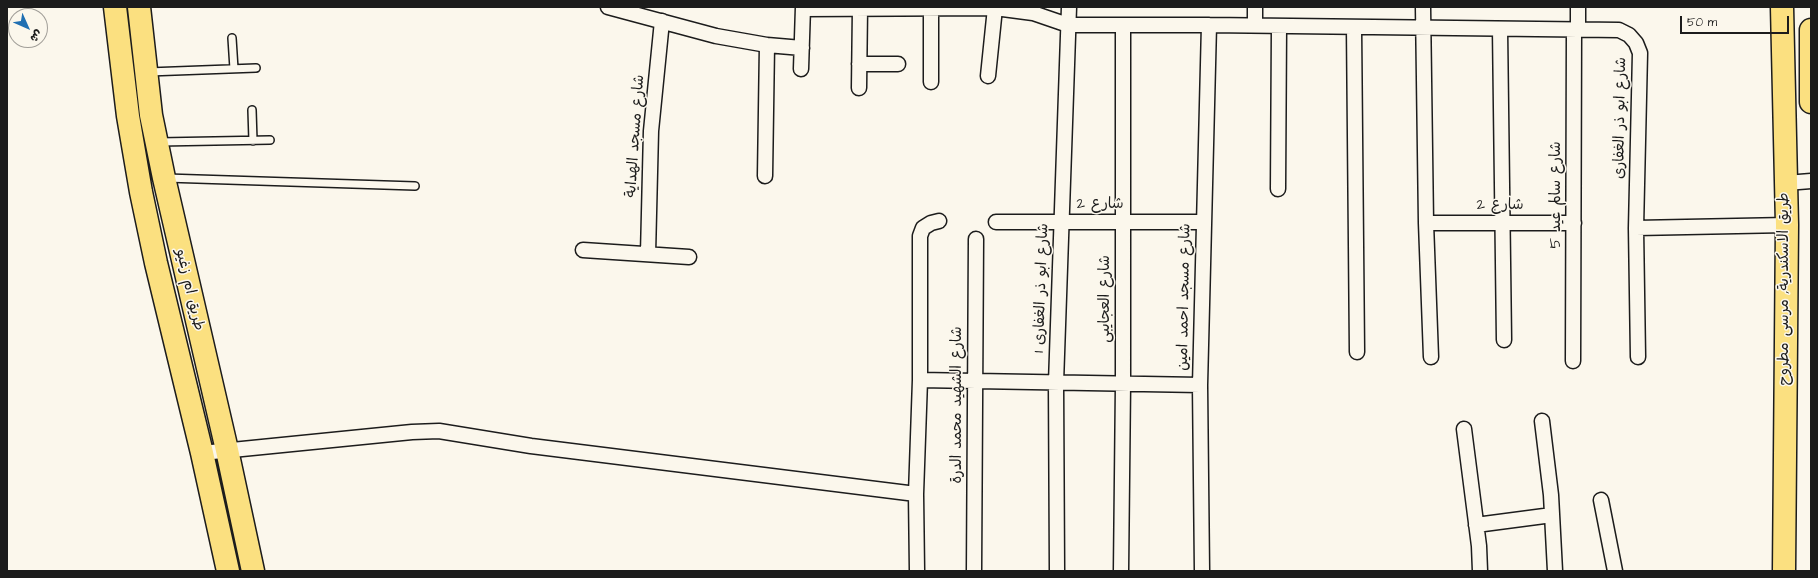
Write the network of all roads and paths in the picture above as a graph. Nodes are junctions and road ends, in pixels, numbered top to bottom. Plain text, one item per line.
1 (115, 7) edge
2 (139, 7) edge
3 (608, 7) edge
4 (952, 7) edge
5 (1068, 7) edge
6 (1256, 7) edge
7 (1423, 7) edge
8 (1578, 7) edge
9 (1782, 7) edge
10 (803, 8) edge
11 (860, 8) junction
12 (878, 8) edge
13 (931, 8) edge
14 (995, 8) edge
15 (662, 21) junction
16 (1068, 25) junction
17 (1209, 25) junction
18 (1255, 25) junction
19 (1123, 26) junction
20 (1279, 27) junction
21 (1354, 28) junction
22 (1423, 28) junction
23 (1500, 29) junction
24 (1576, 30) junction
25 (1811, 30) edge
26 (232, 38) dead end
27 (767, 45) junction
28 (802, 48) junction
29 (859, 64) junction
30 (898, 64) dead end
31 (256, 68) dead end
32 (234, 69) junction
33 (801, 69) dead end
34 (146, 72) junction
35 (988, 76) dead end
36 (931, 82) dead end
37 (1811, 83) edge
38 (859, 88) dead end
39 (1811, 102) edge
40 (252, 110) dead end
41 (270, 140) dead end
42 (253, 141) junction
43 (157, 142) junction
44 (765, 176) dead end
45 (164, 178) junction
46 (1811, 181) edge
47 (1786, 183) junction
48 (415, 186) dead end
49 (1278, 189) dead end
50 (939, 221) dead end
51 (996, 222) dead end
52 (1062, 222) junction
53 (1123, 222) junction
54 (1204, 222) junction
55 (1426, 223) junction
56 (1574, 223) junction
57 (1502, 224) junction
58 (1787, 225) junction
59 (1636, 228) junction
60 (976, 238) dead end
61 (583, 250) dead end
62 (648, 254) junction
63 (689, 257) dead end
64 (1504, 340) dead end
65 (1357, 352) dead end
66 (1430, 357) dead end
67 (1638, 357) dead end
68 (1573, 361) dead end
69 (920, 380) junction
70 (975, 381) junction
71 (1056, 382) junction
72 (1123, 384) junction
73 (1200, 385) junction
74 (1542, 421) dead end
75 (1464, 430) dead end
76 (227, 450) junction
77 (202, 454) junction
78 (916, 494) junction
79 (1601, 500) dead end
80 (1552, 515) junction
81 (1476, 525) junction
82 (228, 571) edge
83 (253, 571) edge
84 (917, 571) edge
85 (974, 571) edge
86 (1057, 571) edge
87 (1121, 571) edge
88 (1202, 571) edge
89 (1480, 571) edge
90 (1555, 571) edge
91 (1615, 571) edge
92 (1784, 571) edge

1 - 77 main road, طريق ام زغيو
2 - 34 main road, طريق ام زغيو
3 - 15 street
4 - 13 street, شارع ابو ذر الغفارى
4 - 14 street, شارع ابو ذر الغفارى
5 - 16 street, شارع ابو ذر الغفارى 1
6 - 18 street
7 - 22 street
8 - 24 street, شارع سالم عيد 5
9 - 47 main road, طريق الاسكندرية, مرسى مطروح
10 - 11 street, شارع ابو ذر الغفارى
10 - 28 street
11 - 12 street, شارع ابو ذر الغفارى
11 - 29 street
12 - 13 street, شارع ابو ذر الغفارى
13 - 36 street
14 - 16 street, شارع ابو ذر الغفارى
14 - 35 street
15 - 27 street
15 - 62 street, شارع مسجد الهداية
16 - 19 street, شارع ابو ذر الغفارى
16 - 52 street, شارع ابو ذر الغفارى 1
17 - 18 street, شارع ابو ذر الغفارى
17 - 19 street, شارع ابو ذر الغفارى
17 - 54 street, شارع مسجد احمد امين
18 - 20 street, شارع ابو ذر الغفارى
19 - 53 street, شارع العجايبى
20 - 21 street, شارع ابو ذر الغفارى
20 - 49 street
21 - 22 street, شارع ابو ذر الغفارى
21 - 65 street
22 - 23 street, شارع ابو ذر الغفارى
22 - 55 street
23 - 24 street, شارع ابو ذر الغفارى
23 - 57 street
24 - 56 street, شارع سالم عيد 5
24 - 59 street, شارع ابو ذر الغفارى
25 - 37 main road
26 - 32 lane
27 - 28 street
27 - 44 street
28 - 33 street
29 - 30 street
29 - 38 street
31 - 32 lane
32 - 34 lane
34 - 43 main road, طريق ام زغيو
37 - 39 main road
40 - 42 lane
41 - 42 lane
42 - 43 lane
43 - 45 main road, طريق ام زغيو
45 - 48 lane
45 - 76 main road, طريق ام زغيو
46 - 47 street
47 - 58 main road, طريق الاسكندرية, مرسى مطروح
50 - 69 street
51 - 52 street, شارع 2
52 - 53 street, شارع 2
52 - 71 street, شارع ابو ذر الغفارى 1
53 - 54 street, شارع 2
53 - 72 street, شارع العجايبى
54 - 73 street, شارع مسجد احمد امين
55 - 57 street, شارع 2
55 - 66 street
56 - 57 street, شارع 2
56 - 68 street, شارع سالم عيد 5
57 - 64 street
58 - 59 street
58 - 92 main road, طريق الاسكندرية, مرسى مطروح
59 - 67 street, شارع ابو ذر الغفارى
60 - 70 street, شارع الشهيد محمد الدرة
61 - 62 street
62 - 63 street
69 - 70 street
69 - 78 street
70 - 71 street
70 - 85 street, شارع الشهيد محمد الدرة
71 - 72 street
71 - 86 street, شارع ابو ذر الغفارى 1
72 - 73 street
72 - 87 street, شارع العجايبى
73 - 88 street, شارع مسجد احمد امين
74 - 80 street
75 - 81 street
76 - 77 street
76 - 78 street
76 - 83 main road, طريق ام زغيو
77 - 82 main road, طريق ام زغيو
78 - 84 street
79 - 91 street
80 - 81 street
80 - 90 street
81 - 89 street

